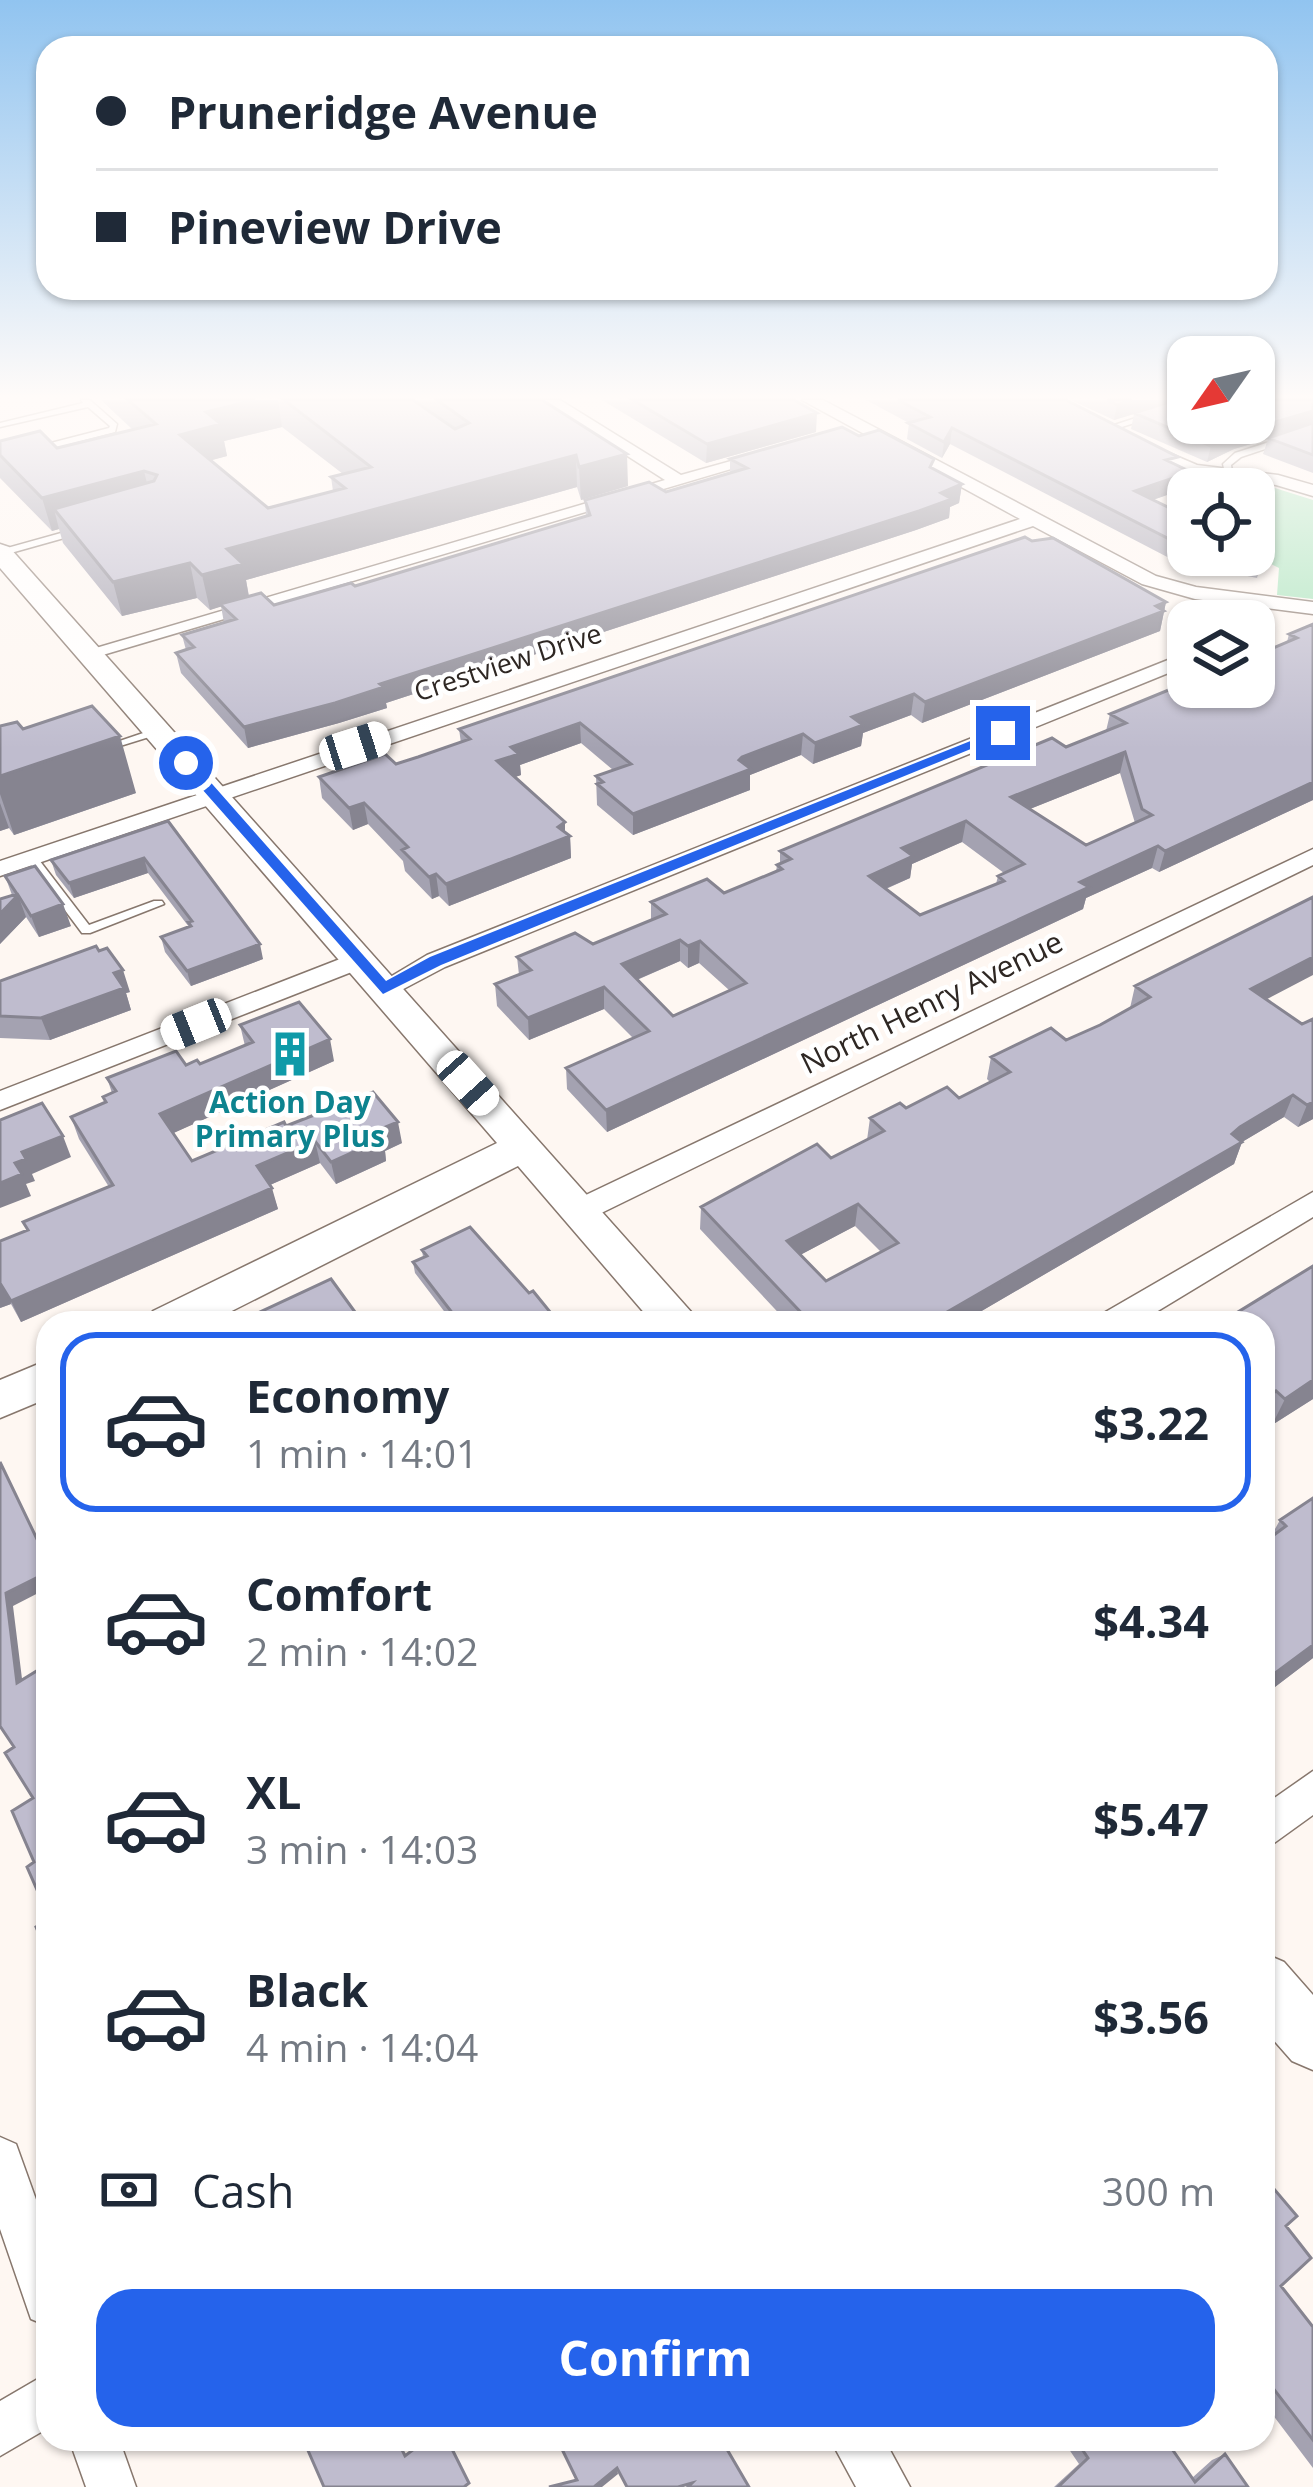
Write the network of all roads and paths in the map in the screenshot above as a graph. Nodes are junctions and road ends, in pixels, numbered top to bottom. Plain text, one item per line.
1 (562, 516) edge
2 (1030, 516) edge
3 (1036, 519) junction
4 (95, 526) edge
5 (0, 552) edge
6 (1212, 600) edge
7 (1313, 608) edge
8 (1275, 610) edge
9 (89, 653) junction
10 (1167, 666) edge
11 (158, 731) junction
12 (81, 756) edge
13 (213, 795) junction
14 (1313, 856) edge
15 (32, 859) junction
16 (0, 869) edge
17 (158, 904) dead end
18 (371, 975) junction
19 (0, 1101) edge
20 (524, 1146) junction
21 (1313, 1203) edge
22 (579, 1211) junction
23 (193, 1311) edge
24 (668, 1311) edge
25 (1133, 1311) edge
26 (36, 1384) edge
27 (0, 1400) edge
28 (1313, 1790) edge
29 (1275, 1821) edge
30 (1275, 1997) edge
31 (1313, 2040) edge
32 (0, 2160) edge
33 (36, 2266) edge
34 (36, 2406) edge
35 (0, 2431) edge
36 (98, 2451) edge
37 (862, 2451) edge
38 (111, 2487) edge
39 (885, 2487) edge

1 - 9 street
2 - 3 street
3 - 6 street
3 - 13 street, Crestview Drive
4 - 5 lane
5 - 9 main road
7 - 8 street
9 - 11 main road
10 - 18 street
11 - 12 lane
11 - 13 main road
13 - 15 street, Crestview Drive
13 - 18 main road
14 - 22 street, North Henry Avenue
15 - 16 street, Crestview Drive
15 - 17 lane
18 - 19 street
18 - 20 main road
20 - 22 main road
20 - 23 main road
21 - 25 street
22 - 24 main road
26 - 27 main road
28 - 29 street
30 - 31 main road
32 - 33 street
34 - 35 street
36 - 38 street
37 - 39 street

